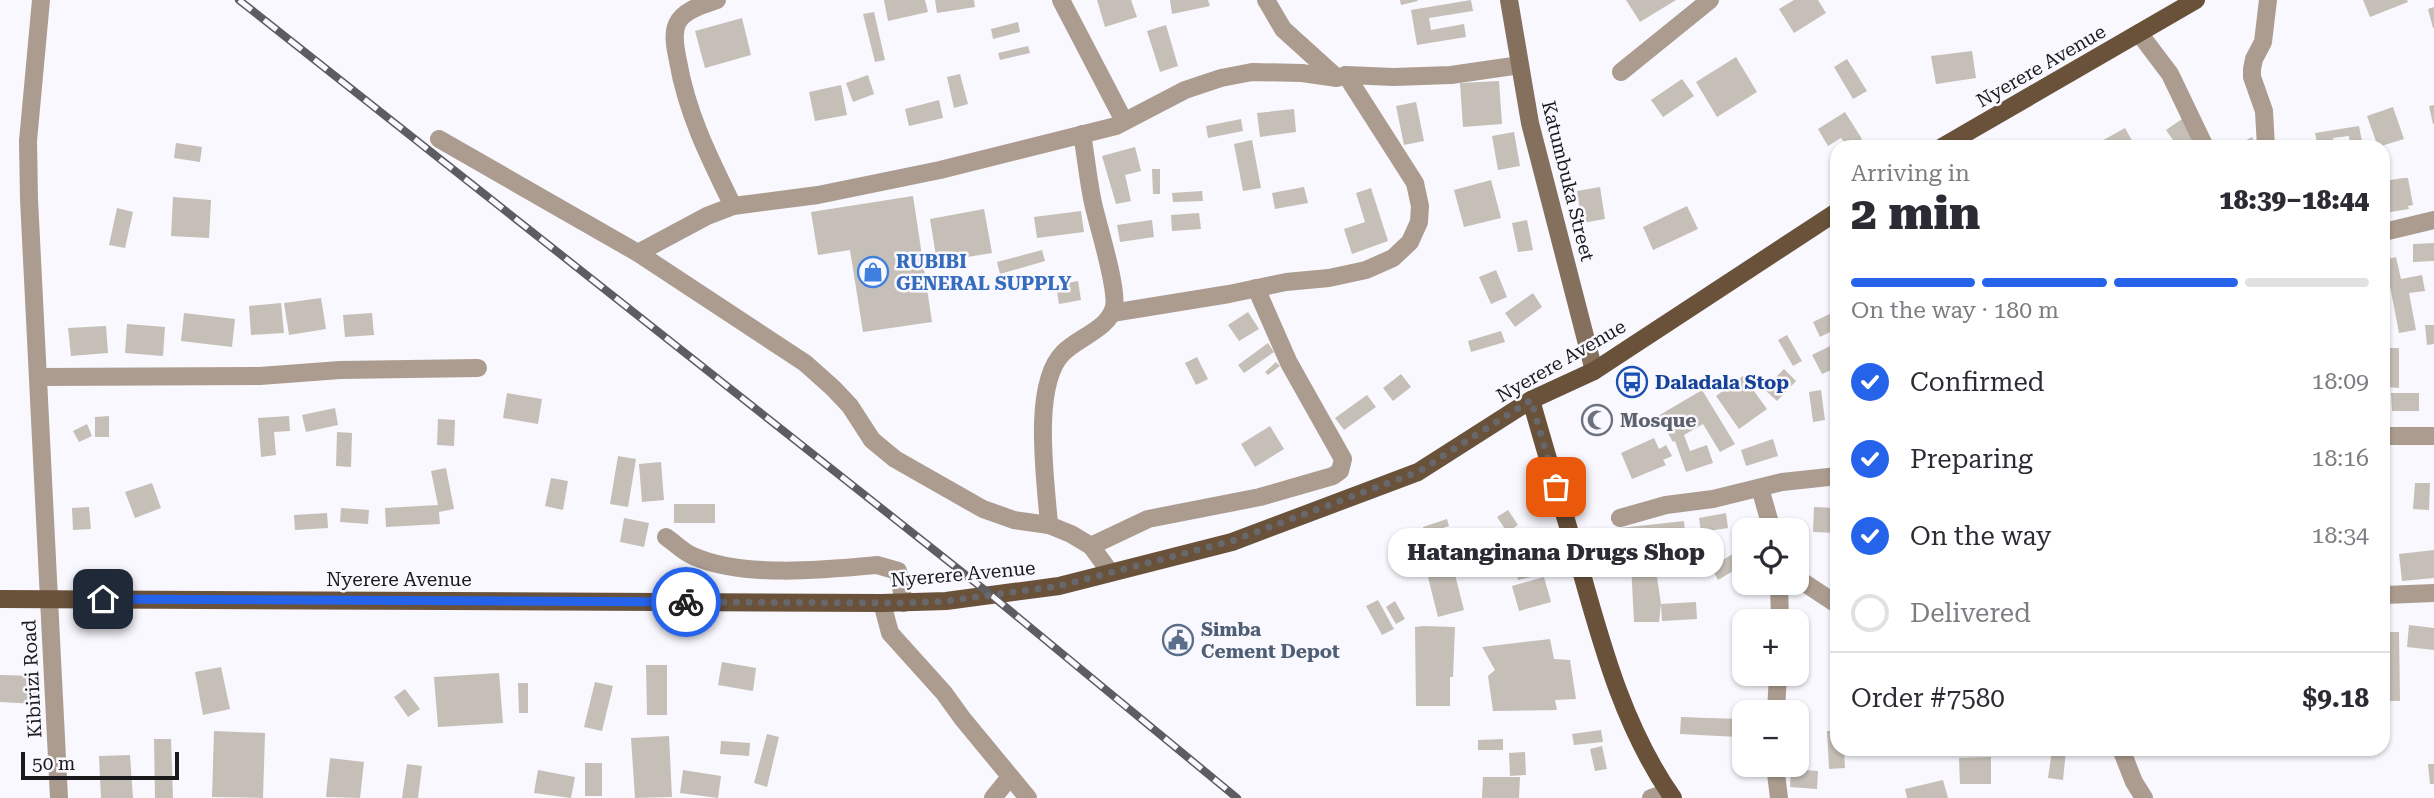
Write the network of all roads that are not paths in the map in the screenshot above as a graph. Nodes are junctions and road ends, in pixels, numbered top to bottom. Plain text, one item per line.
1 (41, 0) edge
2 (717, 0) edge
3 (1061, 0) edge
4 (1266, 0) edge
5 (1509, 0) edge
6 (1710, 0) edge
7 (2196, 0) edge
8 (2268, 0) edge
9 (2140, 33) junction
10 (1520, 65) junction
11 (1621, 72) dead end
12 (1342, 76) junction
13 (1124, 121) junction
14 (1082, 134) junction
15 (439, 139) dead end
16 (1954, 140) edge
17 (2202, 140) edge
18 (2266, 140) edge
19 (733, 206) junction
20 (1830, 216) edge
21 (2434, 220) edge
22 (2390, 231) edge
23 (638, 253) junction
24 (1256, 288) junction
25 (1112, 313) junction
26 (478, 368) dead end
27 (1594, 371) junction
28 (39, 377) junction
29 (1531, 400) junction
30 (2390, 436) edge
31 (2434, 436) edge
32 (1830, 477) edge
33 (1760, 488) junction
34 (1620, 518) dead end
35 (1769, 518) edge
36 (1049, 525) junction
37 (666, 537) dead end
38 (1091, 546) junction
39 (1110, 572) junction
40 (1809, 586) edge
41 (2434, 593) edge
42 (2390, 596) edge
43 (49, 599) junction
44 (1830, 599) edge
45 (0, 600) edge
46 (882, 603) junction
47 (904, 603) junction
48 (2124, 756) edge
49 (1010, 777) junction
50 (1776, 777) edge
51 (1671, 795) edge
52 (59, 798) edge
53 (993, 798) edge
54 (1028, 798) edge
55 (1651, 798) edge
56 (1779, 798) edge
57 (2144, 798) edge

1 - 28 street, Kibirizi Road
2 - 19 street
3 - 13 street
4 - 12 street
5 - 10 main road, Katumbuka Street
6 - 11 street
7 - 9 main road, Nyerere Avenue
8 - 18 street
9 - 16 main road, Nyerere Avenue
9 - 17 street
10 - 12 street
10 - 27 main road, Katumbuka Street
12 - 13 street
12 - 24 street
13 - 14 street
14 - 19 street
14 - 25 street
15 - 23 street
19 - 23 street
20 - 27 main road, Nyerere Avenue
21 - 22 street
23 - 36 street
24 - 25 street
24 - 38 street
25 - 36 street
26 - 28 street
27 - 29 main road, Nyerere Avenue
28 - 43 street, Kibirizi Road
29 - 39 main road, Nyerere Avenue
29 - 51 main road
30 - 31 street
32 - 33 street
33 - 34 street
33 - 35 street
36 - 38 street
37 - 47 street
38 - 39 street
39 - 47 main road, Nyerere Avenue
40 - 44 street
41 - 42 street
43 - 45 main road, Nyerere Avenue
43 - 46 main road, Nyerere Avenue
43 - 52 street, Kibirizi Road
46 - 47 main road, Nyerere Avenue
46 - 49 street
48 - 57 street
49 - 53 street
49 - 54 street
50 - 56 street
51 - 55 street

